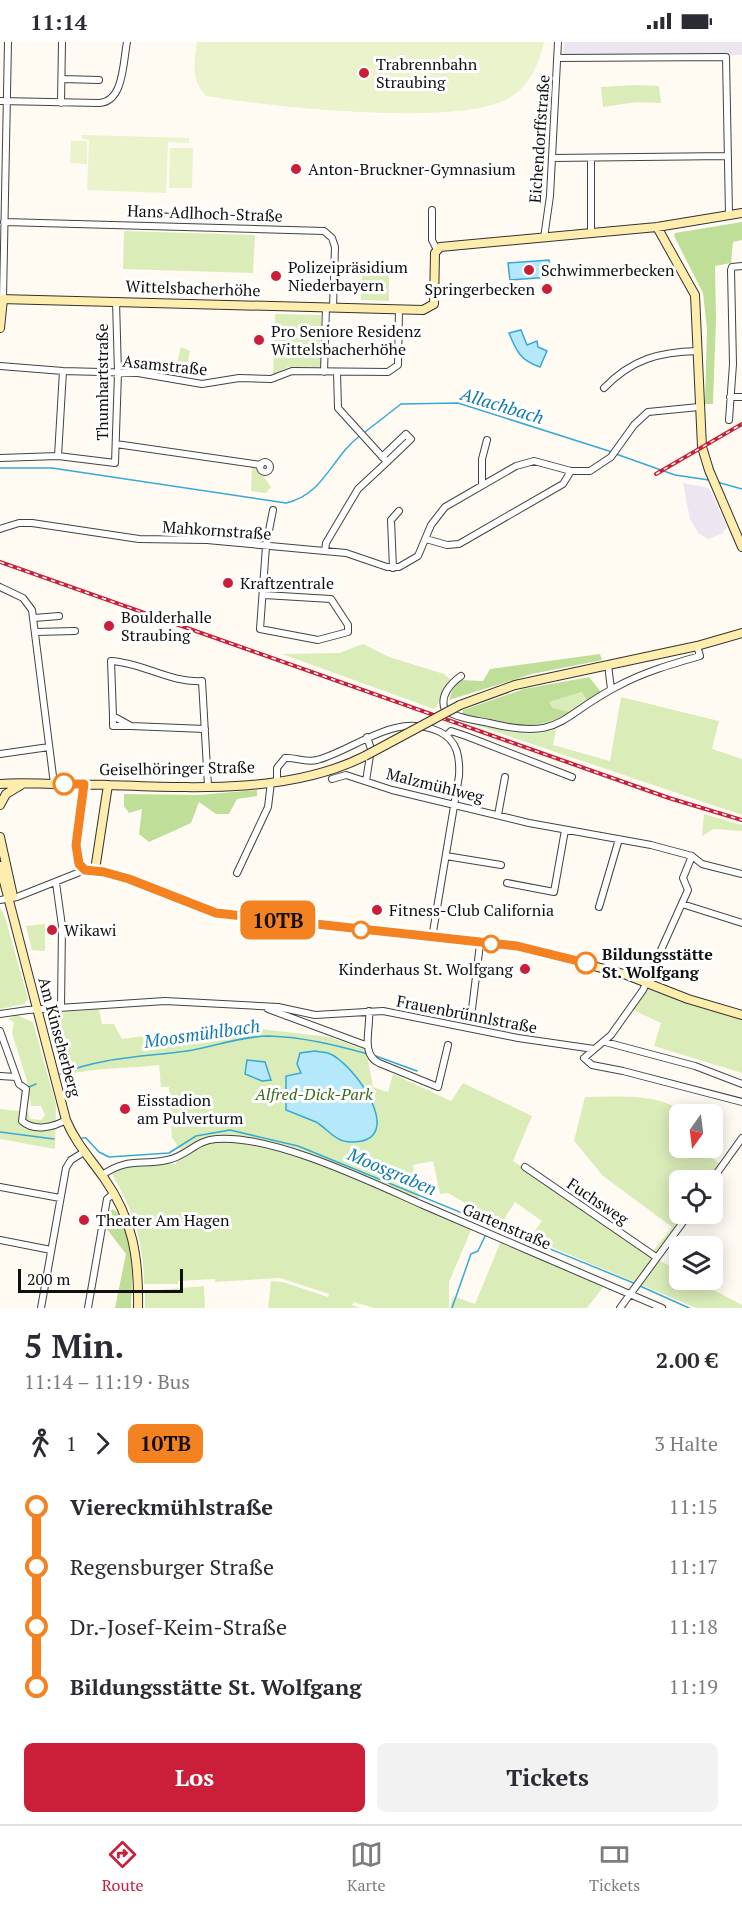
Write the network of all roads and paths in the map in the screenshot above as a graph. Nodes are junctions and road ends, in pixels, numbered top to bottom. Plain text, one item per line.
1 (8, 42) edge
2 (62, 42) edge
3 (127, 42) edge
4 (558, 42) edge
5 (558, 58) junction
6 (62, 80) junction
7 (99, 80) dead end
8 (4, 102) edge
9 (62, 103) junction
10 (728, 156) junction
11 (552, 158) junction
12 (591, 158) junction
13 (432, 210) dead end
14 (742, 213) edge
15 (729, 215) junction
16 (4, 222) junction
17 (657, 227) junction
18 (591, 234) junction
19 (544, 238) junction
20 (437, 250) junction
21 (742, 266) edge
22 (2, 299) edge
23 (116, 301) junction
24 (330, 307) junction
25 (399, 309) junction
26 (0, 328) edge
27 (698, 351) junction
28 (0, 366) edge
29 (63, 371) junction
30 (118, 372) junction
31 (324, 372) junction
32 (337, 372) junction
33 (604, 388) dead end
34 (730, 397) junction
35 (742, 397) edge
36 (699, 407) junction
37 (729, 420) dead end
38 (486, 440) dead end
39 (116, 444) junction
40 (398, 446) dead end
41 (58, 456) junction
42 (0, 458) edge
43 (384, 460) junction
44 (261, 465) dead end
45 (571, 471) junction
46 (482, 484) junction
47 (273, 510) dead end
48 (399, 511) dead end
49 (0, 529) edge
50 (739, 531) edge
51 (426, 539) junction
52 (266, 546) junction
53 (742, 547) edge
54 (325, 551) junction
55 (393, 568) junction
56 (0, 586) edge
57 (264, 595) junction
58 (58, 616) dead end
59 (34, 618) junction
60 (75, 631) dead end
61 (36, 632) junction
62 (742, 633) edge
63 (698, 646) junction
64 (608, 666) junction
65 (461, 676) dead end
66 (611, 689) junction
67 (205, 729) junction
68 (446, 736) junction
69 (367, 737) junction
70 (49, 747) junction
71 (0, 754) edge
72 (505, 777) dead end
73 (572, 777) dead end
74 (332, 779) dead end
75 (274, 781) junction
76 (366, 781) junction
77 (0, 784) edge
78 (24, 784) junction
79 (54, 784) junction
80 (84, 784) junction
81 (108, 784) junction
82 (208, 786) junction
83 (0, 805) edge
84 (454, 805) junction
85 (498, 815) junction
86 (565, 830) junction
87 (0, 837) edge
88 (619, 839) junction
89 (446, 856) junction
90 (692, 856) junction
91 (501, 865) dead end
92 (0, 866) edge
93 (85, 870) junction
94 (95, 870) junction
95 (237, 873) dead end
96 (742, 874) edge
97 (56, 883) junction
98 (507, 883) dead end
99 (7, 899) edge
100 (682, 904) junction
101 (599, 907) dead end
102 (742, 923) edge
103 (431, 939) junction
104 (480, 944) junction
105 (647, 981) junction
106 (262, 1006) junction
107 (61, 1008) junction
108 (37, 1009) junction
109 (472, 1009) dead end
110 (369, 1011) junction
111 (0, 1014) edge
112 (742, 1015) edge
113 (0, 1031) edge
114 (604, 1042) junction
115 (448, 1045) dead end
116 (594, 1050) junction
117 (369, 1052) junction
118 (0, 1076) edge
119 (16, 1077) junction
120 (742, 1084) edge
121 (742, 1102) edge
122 (66, 1120) junction
123 (742, 1138) edge
124 (84, 1152) junction
125 (525, 1167) dead end
126 (719, 1170) edge
127 (102, 1175) junction
128 (0, 1187) edge
129 (114, 1192) junction
130 (60, 1198) junction
131 (681, 1224) edge
132 (0, 1240) edge
133 (51, 1250) junction
134 (656, 1257) junction
135 (630, 1294) junction
136 (41, 1308) edge
137 (88, 1308) edge
138 (138, 1308) edge
139 (620, 1308) edge
140 (662, 1308) edge

1 - 8 street
2 - 6 street
3 - 9 street
4 - 5 street, Eichendorffstraße
5 - 10 street
5 - 11 street, Eichendorffstraße
6 - 7 street
6 - 9 street
8 - 9 street
8 - 16 street
10 - 12 street
10 - 15 street
11 - 12 street
11 - 19 street, Eichendorffstraße
12 - 18 street
13 - 20 street, Wittelsbacherhöhe
14 - 15 street
15 - 17 street
16 - 22 street
16 - 24 street, Hans-Adlhoch-Straße
17 - 18 street
17 - 27 street
18 - 19 street
19 - 20 street
20 - 25 street, Wittelsbacherhöhe
21 - 34 street
22 - 23 street, Wittelsbacherhöhe
22 - 26 street
23 - 24 street, Wittelsbacherhöhe
23 - 30 street, Thumhartstraße
24 - 25 street, Wittelsbacherhöhe
24 - 31 street
25 - 32 street, Asamstraße
27 - 33 street
27 - 36 street
28 - 29 street, Asamstraße
29 - 30 street, Asamstraße
29 - 41 street
30 - 31 street, Asamstraße
30 - 39 street, Thumhartstraße
31 - 32 street, Asamstraße
32 - 43 street
34 - 35 street
34 - 37 street
36 - 45 street
36 - 50 street
38 - 46 street
39 - 41 street, Thumhartstraße
39 - 44 street
40 - 43 street
41 - 42 street
43 - 54 street
45 - 46 street
45 - 51 street
46 - 51 street
47 - 52 street
48 - 55 street
49 - 52 street, Mahkornstraße
50 - 53 street
51 - 55 street
52 - 54 street, Mahkornstraße
52 - 57 street
54 - 55 street, Mahkornstraße
56 - 59 street
57 - 57 street
58 - 59 street
59 - 61 street
60 - 61 street
61 - 70 street
62 - 63 street, Geiselhöringer Straße
63 - 64 street, Geiselhöringer Straße
63 - 66 street, Geiselhöringer Straße
64 - 66 street
64 - 75 street, Geiselhöringer Straße, bridge
65 - 66 street, Geiselhöringer Straße
67 - 67 street
67 - 82 street
68 - 69 street
68 - 73 street
68 - 84 street
69 - 75 street
69 - 76 street, Malzmühlweg
70 - 71 street
70 - 79 street
72 - 85 street, Malzmühlweg
74 - 76 street, Malzmühlweg
75 - 82 street, Geiselhöringer Straße
75 - 95 street
76 - 84 street, Malzmühlweg
77 - 78 street, Geiselhöringer Straße
78 - 79 street, Geiselhöringer Straße
78 - 83 street
79 - 80 street, Geiselhöringer Straße
80 - 81 street, Geiselhöringer Straße
80 - 93 street
81 - 82 street, Geiselhöringer Straße
81 - 94 street
84 - 85 street, Malzmühlweg
84 - 89 street
85 - 86 street, Malzmühlweg
86 - 88 street, Malzmühlweg
86 - 98 street
87 - 99 street
88 - 90 street, Malzmühlweg
88 - 101 street
89 - 91 street
89 - 103 street
90 - 96 street, Malzmühlweg
90 - 100 street
92 - 99 street
93 - 94 street
93 - 97 street
94 - 103 street
97 - 99 street
97 - 107 street
99 - 108 street, Am Kinseherberg
100 - 102 street
100 - 105 street
103 - 104 street
104 - 105 street
104 - 109 street
105 - 112 street
105 - 114 street
106 - 107 street, Frauenbrünnlstraße
106 - 110 street, Frauenbrünnlstraße
106 - 117 street, Frauenbrünnlstraße
107 - 108 street, Frauenbrünnlstraße
108 - 111 street, Frauenbrünnlstraße
108 - 122 street, Am Kinseherberg
110 - 116 street, Frauenbrünnlstraße
110 - 117 street
113 - 119 street
114 - 116 street
114 - 120 street
115 - 117 street, Frauenbrünnlstraße
116 - 121 street
118 - 119 street
119 - 122 street
122 - 124 street, Am Kinseherberg
123 - 126 street
124 - 127 street, Am Kinseherberg
124 - 130 street
125 - 134 street, Fuchsweg
127 - 129 street, Am Kinseherberg
127 - 135 street, Gartenstraße
128 - 130 street
129 - 137 street
129 - 138 street, Am Kinseherberg
130 - 133 street
131 - 134 street
132 - 133 street
133 - 136 street
134 - 135 street
135 - 139 street
135 - 140 street, Gartenstraße

